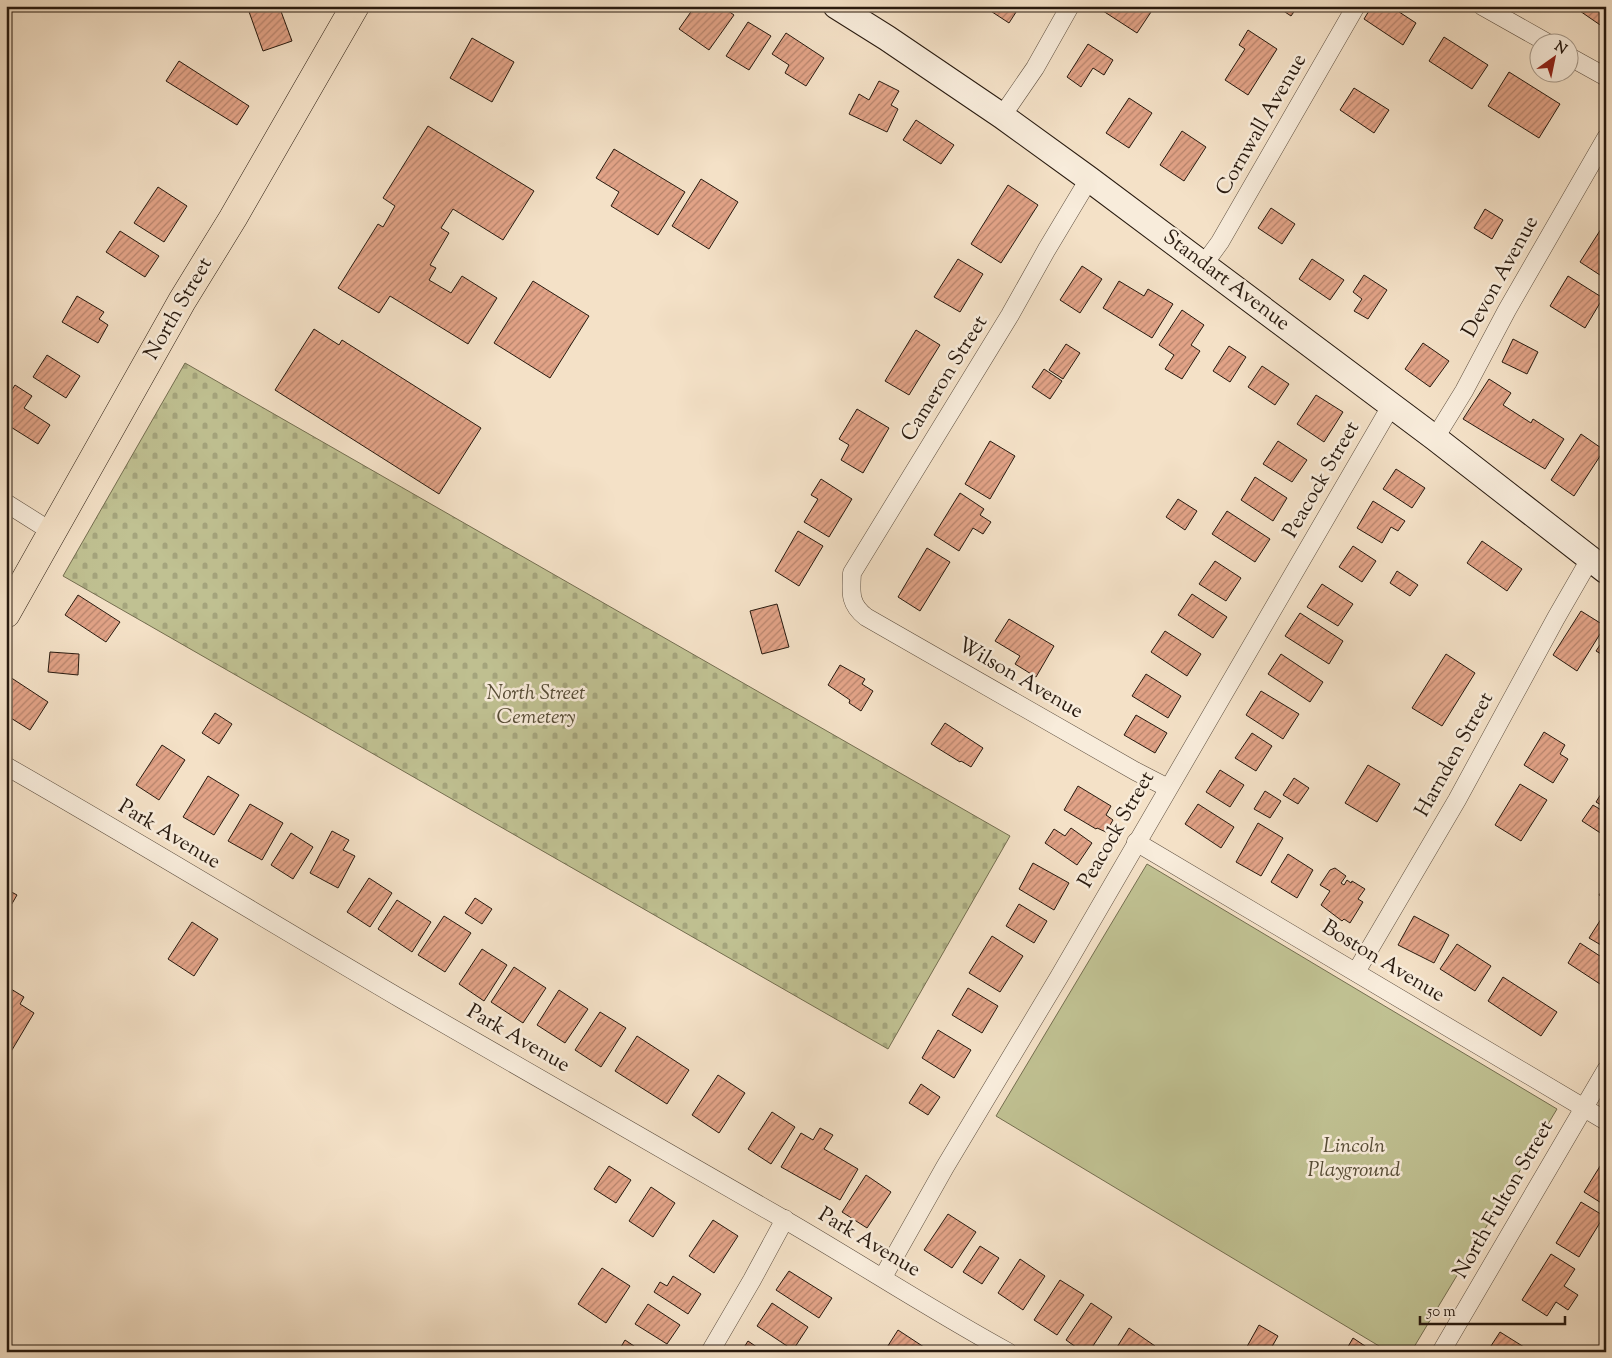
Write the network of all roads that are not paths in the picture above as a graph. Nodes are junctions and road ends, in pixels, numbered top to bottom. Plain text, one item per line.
1 (355, 6) edge
2 (836, 6) edge
3 (1070, 6) edge
4 (1356, 6) edge
5 (1482, 6) edge
6 (1530, 33) edge
7 (1580, 63) edge
8 (1606, 77) edge
9 (1002, 116) junction
10 (1606, 138) edge
11 (1089, 179) junction
12 (1204, 264) junction
13 (1391, 406) junction
14 (1435, 438) junction
15 (6, 503) edge
16 (52, 532) junction
17 (1598, 565) edge
18 (853, 604) joint
19 (6, 614) edge
20 (6, 766) edge
21 (1168, 788) junction
22 (1136, 842) junction
23 (1356, 972) junction
24 (1606, 1070) edge
25 (1584, 1107) junction
26 (1606, 1121) edge
27 (785, 1220) junction
28 (883, 1277) junction
29 (710, 1352) edge
30 (1008, 1352) edge
31 (1441, 1352) edge

1 - 16 main road, North Street
2 - 9 street, Standart Avenue
3 - 9 street
4 - 12 street, Cornwall Avenue
5 - 6 street
7 - 8 street
9 - 11 street, Standart Avenue
10 - 14 street, Devon Avenue
11 - 12 street, Standart Avenue
11 - 18 street, Cameron Street
12 - 13 street, Standart Avenue
13 - 14 street, Standart Avenue
13 - 21 street, Peacock Street
14 - 17 street, Standart Avenue
15 - 16 street
16 - 19 main road, North Street
17 - 23 street, Harnden Street
18 - 21 street, Wilson Avenue
20 - 27 street, Park Avenue
21 - 22 street, Peacock Street
22 - 23 street, Boston Avenue
22 - 28 street, Peacock Street
23 - 25 street, Boston Avenue
24 - 25 street, North Fulton Street
25 - 26 street, Boston Avenue
25 - 31 street, North Fulton Street
27 - 28 street, Park Avenue
27 - 29 street
28 - 30 street, Park Avenue

